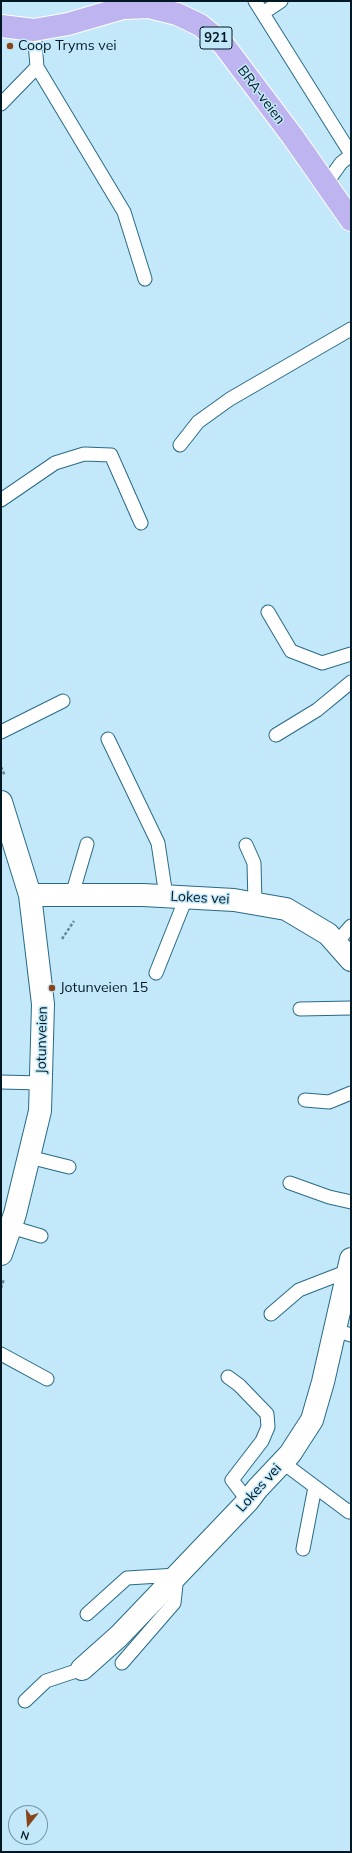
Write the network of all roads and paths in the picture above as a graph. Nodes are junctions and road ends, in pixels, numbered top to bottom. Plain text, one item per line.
1 (255, 1) edge
2 (281, 1) edge
3 (150, 4) edge
4 (263, 13) junction
5 (1, 26) edge
6 (34, 30) junction
7 (37, 67) junction
8 (1, 104) edge
9 (351, 154) edge
10 (326, 184) junction
11 (351, 220) edge
12 (145, 279) dead end
13 (351, 329) edge
14 (180, 445) dead end
15 (1, 500) edge
16 (141, 523) dead end
17 (268, 612) dead end
18 (351, 654) edge
19 (351, 682) edge
20 (63, 702) dead end
21 (1, 732) edge
22 (276, 735) dead end
23 (108, 739) dead end
24 (1, 802) edge
25 (4, 826) edge
26 (87, 844) dead end
27 (246, 845) dead end
28 (30, 895) junction
29 (72, 895) junction
30 (176, 897) junction
31 (255, 904) junction
32 (351, 926) edge
33 (336, 943) junction
34 (351, 960) edge
35 (156, 973) dead end
36 (351, 1008) edge
37 (300, 1009) dead end
38 (1, 1082) edge
39 (41, 1083) junction
40 (351, 1092) edge
41 (305, 1100) dead end
42 (29, 1157) junction
43 (69, 1167) dead end
44 (290, 1183) dead end
45 (351, 1202) edge
46 (11, 1226) junction
47 (41, 1236) dead end
48 (1, 1254) edge
49 (350, 1265) edge
50 (271, 1314) dead end
51 (343, 1333) edge
52 (1, 1354) edge
53 (228, 1377) dead end
54 (47, 1380) dead end
55 (282, 1462) junction
56 (316, 1487) junction
57 (248, 1501) junction
58 (351, 1510) edge
59 (303, 1549) dead end
60 (177, 1575) junction
61 (88, 1614) dead end
62 (122, 1663) dead end
63 (82, 1669) joint
64 (25, 1701) dead end

1 - 4 lane
2 - 4 lane
3 - 6 main road, BRA-veien / 921
3 - 10 main road, BRA-veien / 921
4 - 9 lane
5 - 6 main road, BRA-veien / 921
6 - 7 lane
7 - 8 lane
7 - 12 lane
9 - 10 lane
10 - 11 main road, BRA-veien / 921
13 - 14 lane
15 - 16 lane
17 - 18 lane
19 - 22 lane
20 - 21 lane
23 - 30 lane
24 - 25 street, Jotunveien
25 - 28 street, Jotunveien
26 - 29 lane
27 - 31 lane
28 - 29 street, Lokes vei
28 - 39 street, Jotunveien
29 - 30 street, Lokes vei
30 - 31 street, Lokes vei
30 - 35 lane
31 - 33 street, Lokes vei
32 - 33 lane
33 - 34 street, Lokes vei
36 - 37 lane
38 - 39 lane
39 - 42 street, Jotunveien
40 - 41 lane
42 - 43 lane
42 - 46 street, Jotunveien
44 - 45 lane
46 - 47 lane
46 - 48 street, Jotunveien
49 - 50 lane
49 - 51 street, Lokes vei
51 - 55 street, Lokes vei
52 - 54 lane
53 - 57 lane
55 - 56 lane
55 - 57 street, Lokes vei
56 - 58 lane
56 - 59 lane
57 - 60 street, Lokes vei
60 - 61 lane
60 - 62 lane
60 - 63 street, Lokes vei
63 - 64 lane

